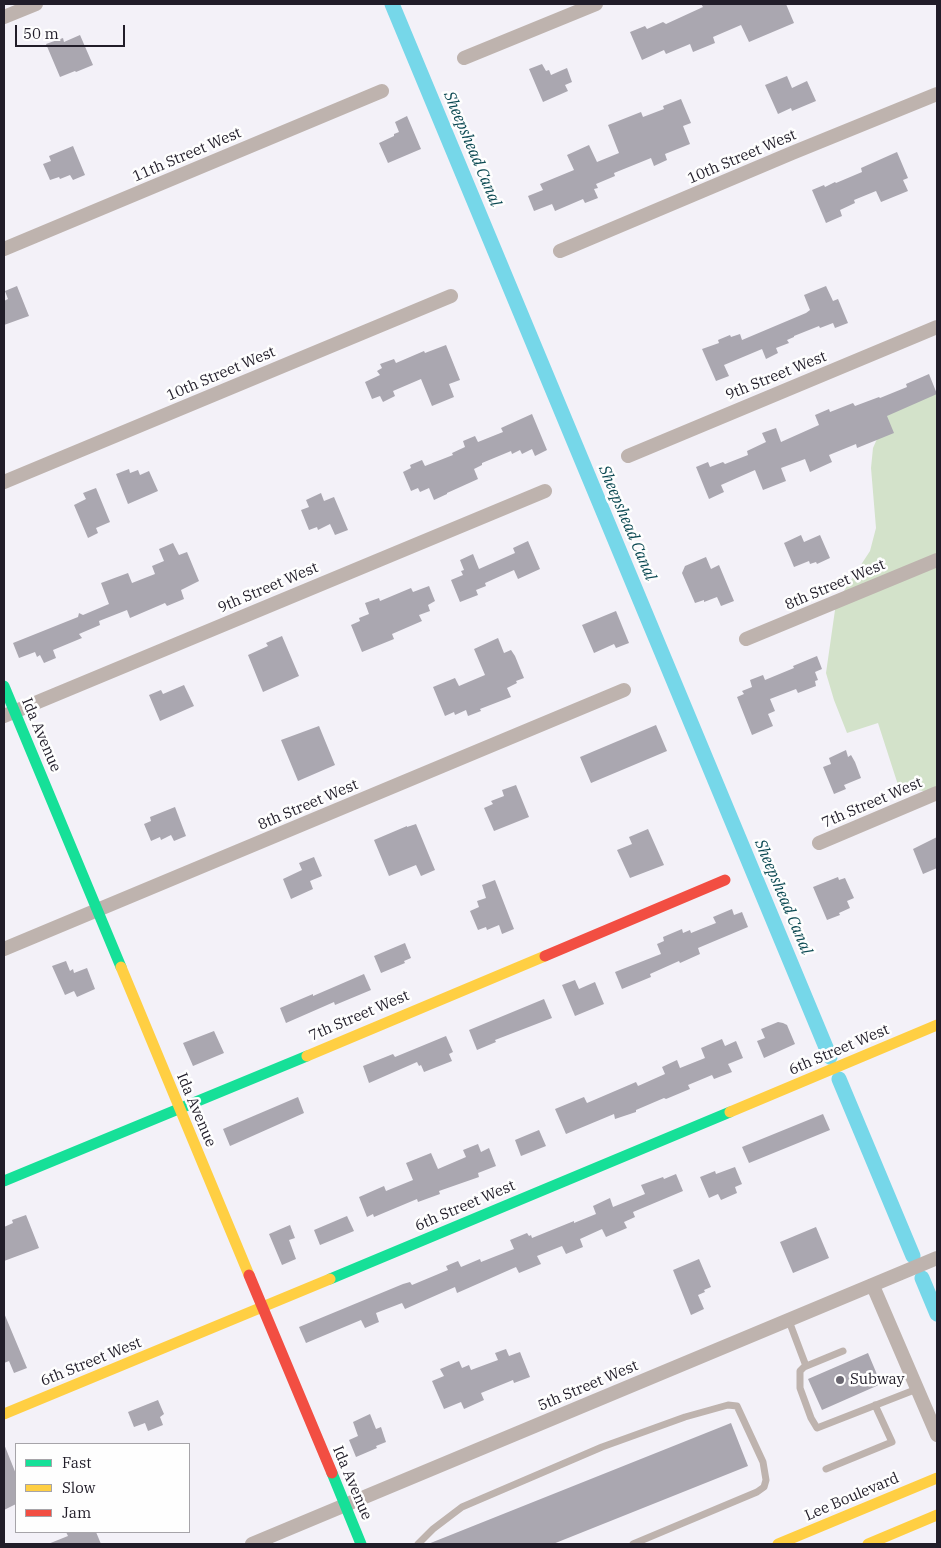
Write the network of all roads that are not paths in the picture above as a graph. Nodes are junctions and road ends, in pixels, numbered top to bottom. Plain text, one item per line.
1 (36, 4) edge
2 (596, 4) edge
3 (4, 17) edge
4 (464, 58) dead end
5 (382, 91) dead end
6 (937, 94) edge
7 (4, 249) edge
8 (560, 251) dead end
9 (451, 296) dead end
10 (937, 327) edge
11 (628, 456) dead end
12 (4, 482) edge
13 (545, 491) dead end
14 (937, 560) edge
15 (746, 639) dead end
16 (4, 686) edge
17 (624, 690) dead end
18 (9, 714) edge
19 (937, 793) edge
20 (818, 843) dead end
21 (725, 880) dead end
22 (97, 910) junction
23 (4, 949) edge
24 (937, 1025) edge
25 (179, 1108) junction
26 (4, 1181) edge
27 (937, 1258) edge
28 (873, 1286) junction
29 (262, 1306) junction
30 (789, 1321) junction
31 (842, 1351) dead end
32 (806, 1366) junction
33 (917, 1388) junction
34 (875, 1405) junction
35 (4, 1414) edge
36 (937, 1435) edge
37 (826, 1468) dead end
38 (937, 1478) edge
39 (345, 1505) junction
40 (937, 1515) edge
41 (252, 1544) edge
42 (361, 1544) edge
43 (418, 1544) edge
44 (633, 1544) edge
45 (778, 1544) edge
46 (868, 1544) edge

1 - 3 street
2 - 4 street
5 - 7 street, 11th Street West
6 - 8 street, 10th Street West
9 - 12 street, 10th Street West
10 - 11 street, 9th Street West
13 - 18 street, 9th Street West
14 - 15 street, 8th Street West
16 - 18 street, Ida Avenue
17 - 22 street, 8th Street West
18 - 22 street, Ida Avenue
19 - 20 street, 7th Street West
21 - 25 street, 7th Street West
22 - 23 street, 8th Street West
22 - 25 street, Ida Avenue
24 - 29 street, 6th Street West
25 - 26 street, 7th Street West
25 - 29 street, Ida Avenue
27 - 28 street, 5th Street West
28 - 30 street, 5th Street West
28 - 33 street
29 - 35 street, 6th Street West
29 - 39 street, Ida Avenue
30 - 32 lane
30 - 39 street, 5th Street West
31 - 32 lane
32 - 34 lane
33 - 34 lane
33 - 36 street
34 - 37 lane
38 - 45 street, Lee Boulevard
39 - 41 street, 5th Street West
39 - 42 street, Ida Avenue
40 - 46 street
43 - 44 lane

